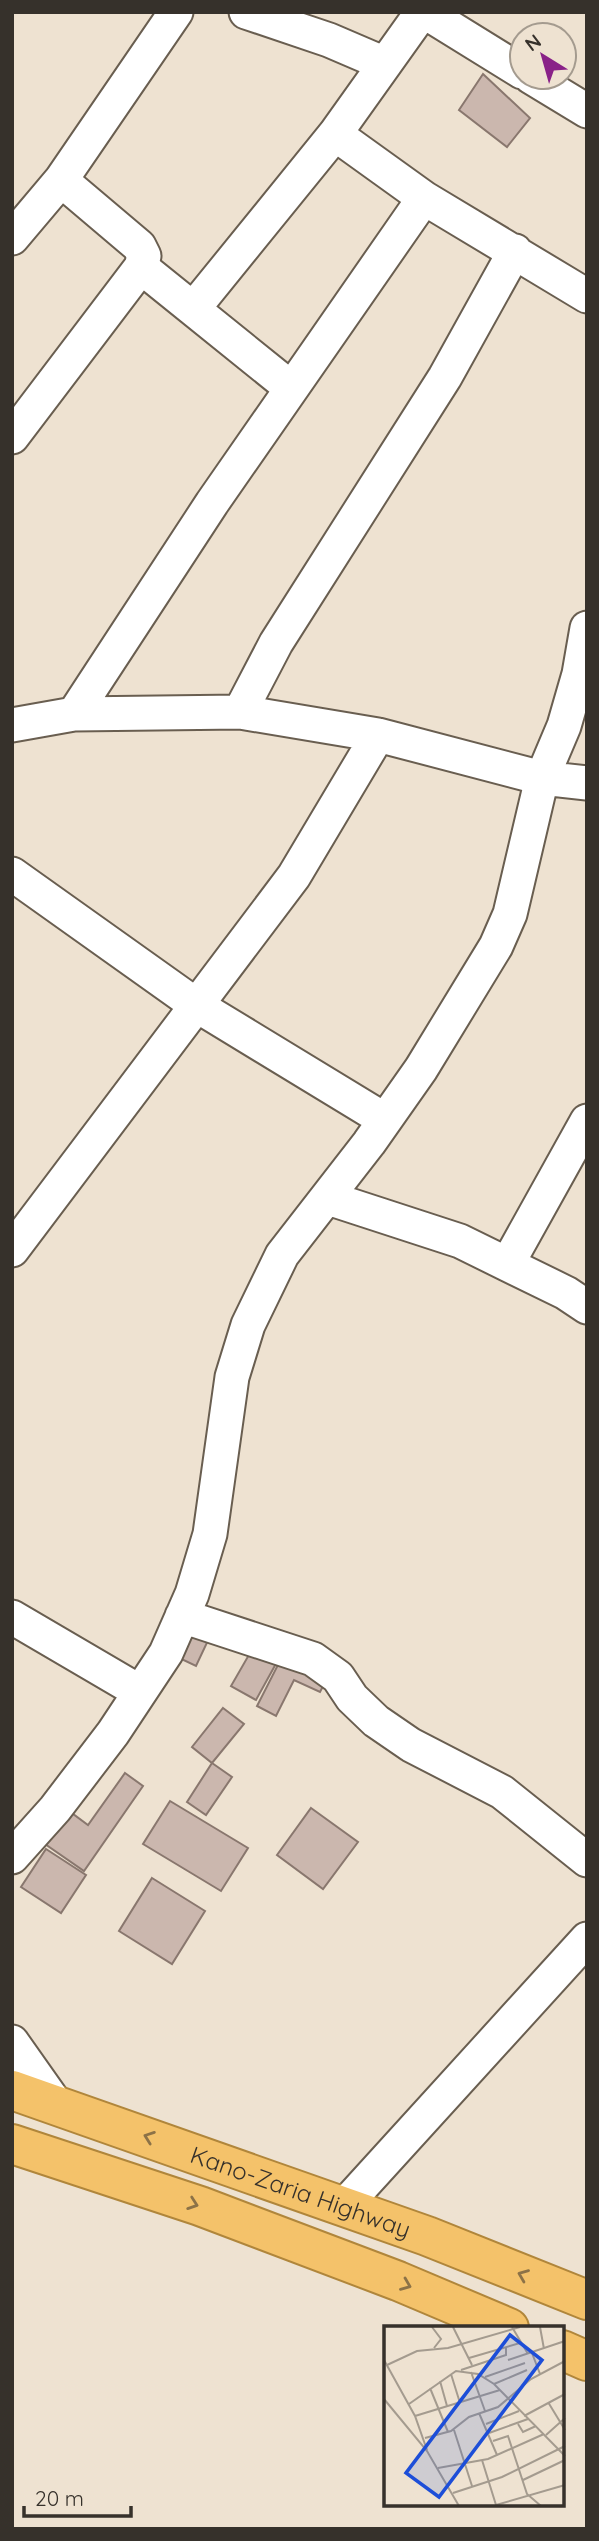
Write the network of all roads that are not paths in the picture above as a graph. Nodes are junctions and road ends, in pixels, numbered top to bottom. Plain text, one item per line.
1 (176, 12) edge
2 (246, 12) edge
3 (424, 12) edge
4 (508, 63) edge
5 (384, 64) junction
6 (554, 91) edge
7 (587, 111) edge
8 (335, 134) junction
9 (61, 180) junction
10 (424, 198) junction
11 (12, 238) edge
12 (514, 251) junction
13 (141, 267) junction
14 (587, 296) edge
15 (193, 309) junction
16 (291, 388) junction
17 (12, 437) edge
18 (587, 628) edge
19 (240, 712) junction
20 (74, 714) junction
21 (12, 725) edge
22 (378, 735) junction
23 (542, 778) junction
24 (587, 783) edge
25 (12, 874) edge
26 (196, 1005) junction
27 (385, 1121) junction
28 (587, 1121) edge
29 (328, 1198) junction
30 (13, 1248) edge
31 (508, 1263) junction
32 (587, 1307) edge
33 (182, 1616) junction
34 (12, 1617) edge
35 (140, 1692) junction
36 (12, 1857) edge
37 (587, 1860) edge
38 (587, 1939) edge
39 (12, 2042) edge
40 (12, 2090) edge
41 (55, 2103) junction
42 (12, 2144) edge
43 (344, 2206) junction
44 (587, 2300) edge
45 (504, 2326) edge
46 (564, 2351) edge
47 (587, 2361) edge

1 - 9 street
2 - 5 street
3 - 4 street
3 - 5 street
5 - 8 street
6 - 7 street
8 - 10 street
8 - 15 street
9 - 11 street
9 - 13 street
10 - 12 street
10 - 16 street
12 - 14 street
12 - 19 street
13 - 15 street
13 - 17 street
15 - 16 street
16 - 20 street
18 - 23 street
19 - 20 street
19 - 22 street
20 - 21 street
22 - 23 street
22 - 26 street
23 - 24 street
23 - 27 street
25 - 26 street
26 - 27 street
26 - 30 street
27 - 29 street
28 - 31 street
29 - 31 street
29 - 33 street
31 - 32 street
33 - 35 street
33 - 37 street
34 - 35 street
35 - 36 street
38 - 43 street
39 - 41 street
40 - 41 highway, Kano-Zaria Highway
43 -> 41 highway, Kano-Zaria Highway
42 -> 45 highway, Kano-Zaria Highway
44 -> 43 highway, Kano-Zaria Highway
46 - 47 highway

